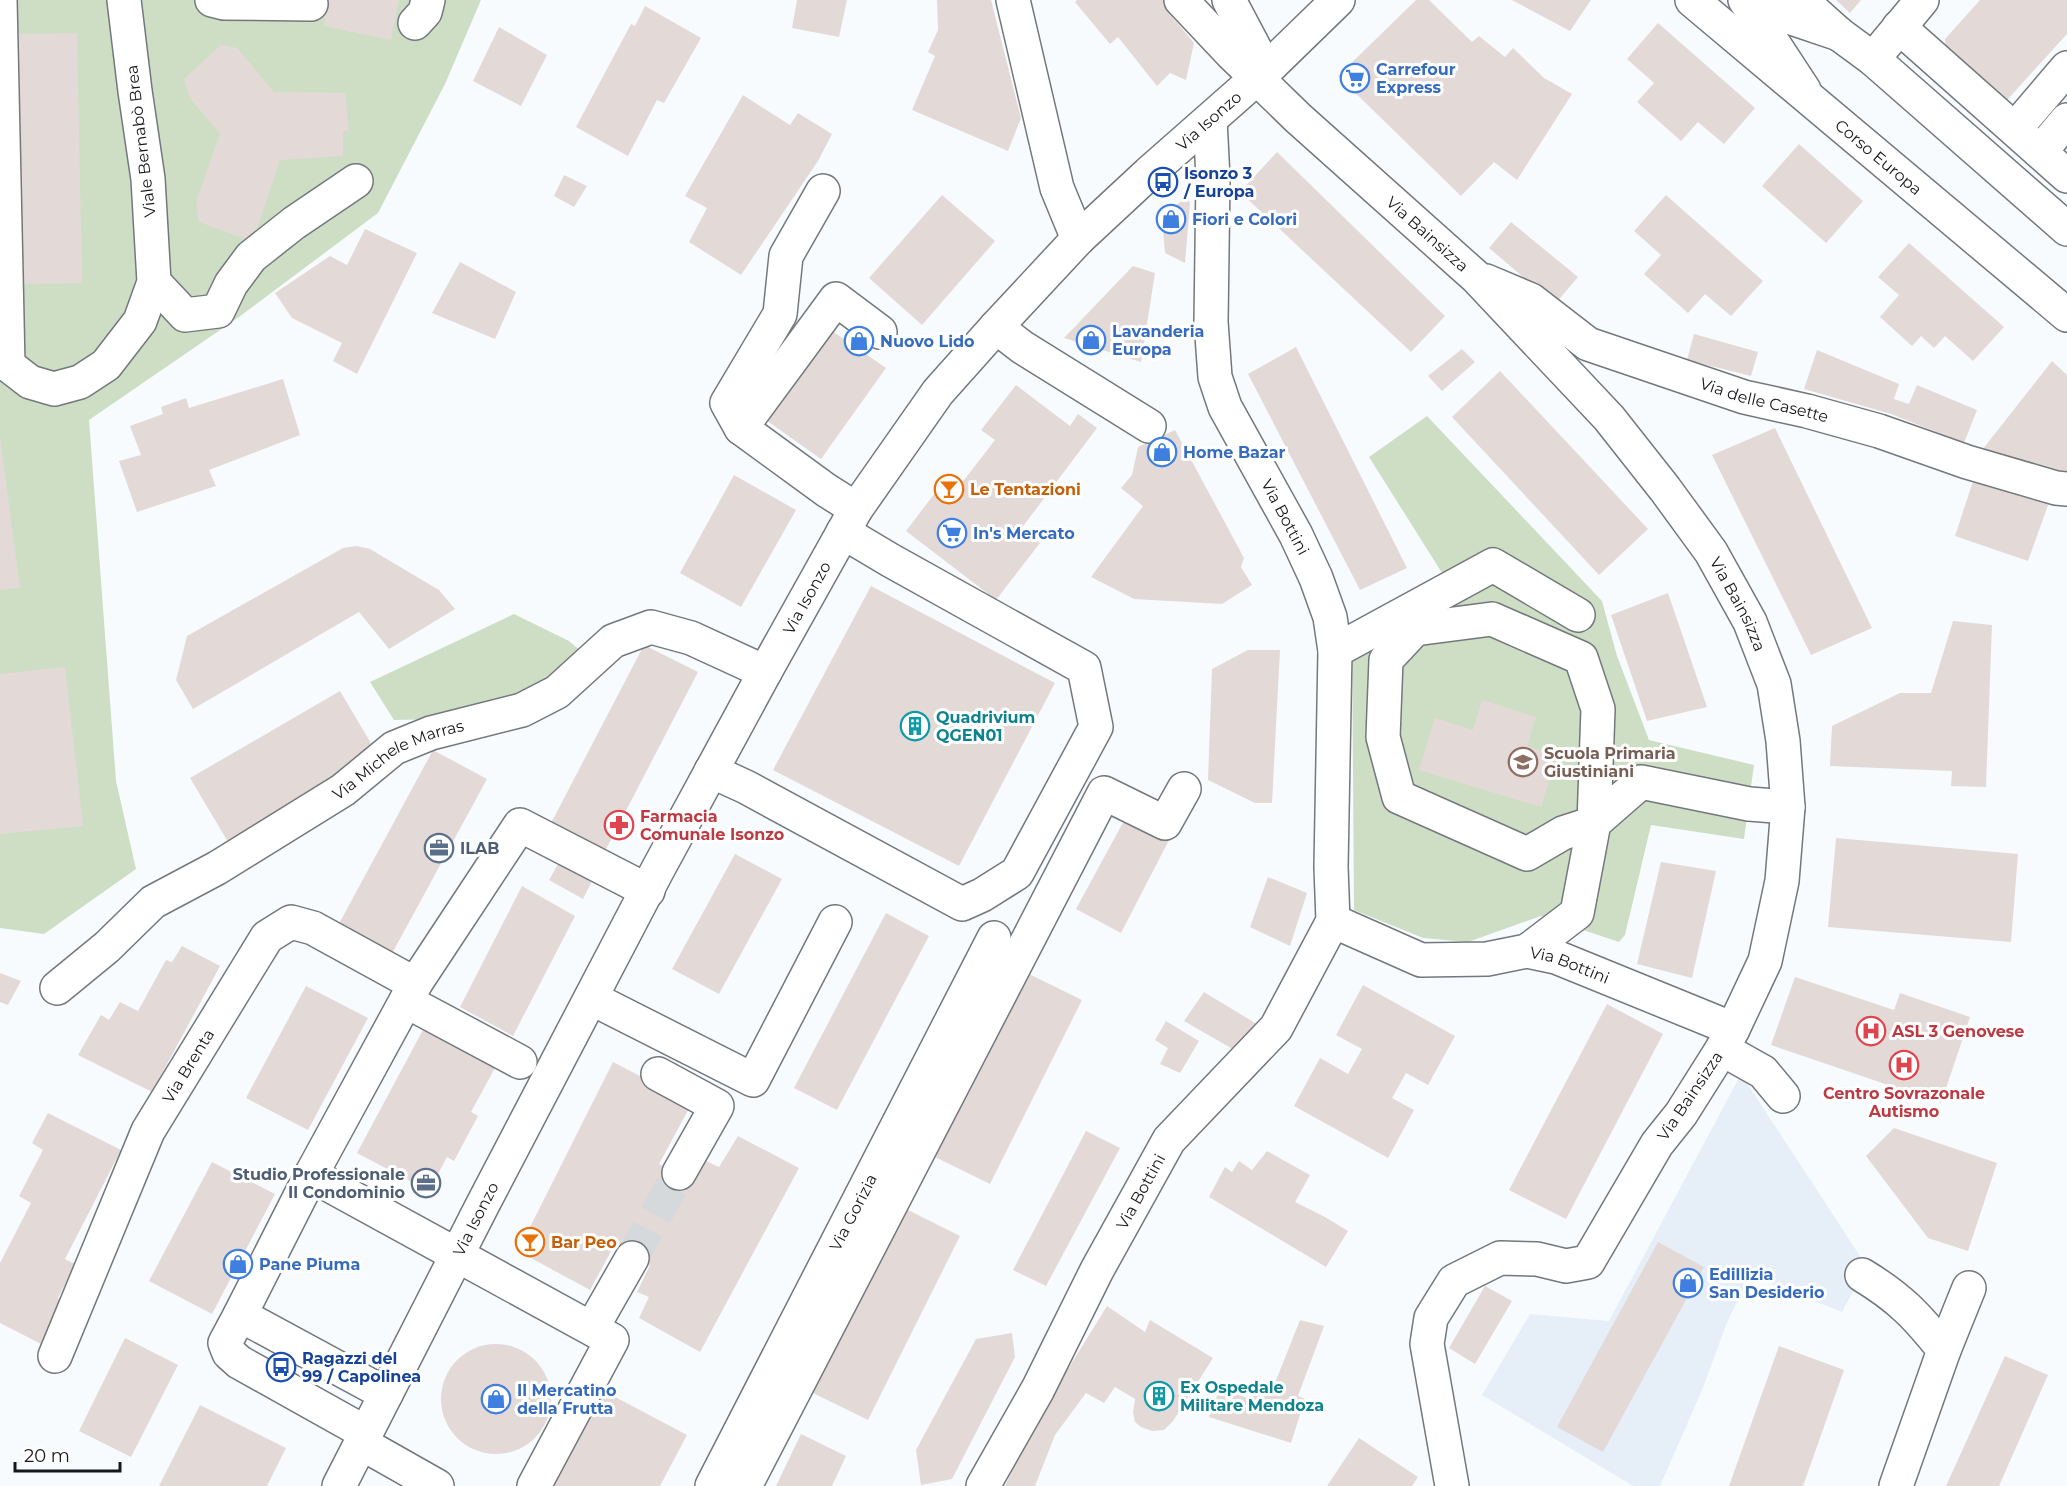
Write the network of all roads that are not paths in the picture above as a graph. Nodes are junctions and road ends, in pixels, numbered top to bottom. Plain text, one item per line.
1 (0, 0) edge
2 (124, 0) edge
3 (212, 0) edge
4 (1013, 0) edge
5 (1181, 0) edge
6 (1229, 0) edge
7 (1338, 0) edge
8 (1692, 0) edge
9 (1801, 0) edge
10 (1922, 0) edge
11 (1747, 2) edge
12 (311, 4) dead end
13 (1899, 27) junction
14 (1839, 34) junction
15 (1873, 59) junction
16 (2067, 68) edge
17 (1261, 74) junction
18 (1812, 102) junction
19 (1210, 120) junction
20 (2067, 120) edge
21 (2015, 129) junction
22 (2040, 152) junction
23 (2067, 176) edge
24 (356, 181) dead end
25 (823, 191) dead end
26 (2067, 229) edge
27 (1078, 239) junction
28 (1476, 277) junction
29 (154, 282) junction
30 (2067, 315) edge
31 (1001, 321) junction
32 (880, 332) dead end
33 (4, 359) edge
34 (1090, 362) dead end
35 (1149, 426) dead end
36 (741, 428) junction
37 (2067, 489) edge
38 (849, 521) junction
39 (1578, 615) dead end
40 (1335, 651) junction
41 (765, 672) junction
42 (711, 771) junction
43 (1184, 789) dead end
44 (1788, 807) junction
45 (1594, 823) junction
46 (648, 891) junction
47 (1333, 921) junction
48 (835, 922) dead end
49 (994, 938) dead end
50 (1527, 951) junction
51 (57, 988) dead end
52 (410, 992) junction
53 (591, 998) junction
54 (1727, 1039) junction
55 (520, 1062) dead end
56 (658, 1074) dead end
57 (1783, 1096) dead end
58 (679, 1173) tunnel mouth
59 (311, 1175) junction
60 (457, 1255) junction
61 (632, 1258) tunnel mouth
62 (1862, 1275) dead end
63 (1969, 1288) dead end
64 (240, 1315) junction
65 (602, 1334) junction
66 (1944, 1350) junction
67 (55, 1356) dead end
68 (386, 1394) junction
69 (364, 1438) junction
70 (339, 1486) edge
71 (437, 1486) edge
72 (534, 1486) edge
73 (712, 1486) edge
74 (745, 1486) edge
75 (983, 1486) edge
76 (1452, 1486) edge
77 (1896, 1486) edge

1 - 33 street, Viale Bernabò Brea
2 - 29 street, Viale Bernabò Brea
3 - 12 street
4 - 27 street
5 - 17 street, Via Bainsizza
6 - 17 street
7 - 17 street, Via Isonzo
8 - 18 street, Corso Europa
9 - 14 street
10 - 13 street
11 - 14 street
11 - 18 street
13 - 15 street
13 - 21 street
14 - 15 street
15 - 26 street
16 - 21 street
17 - 19 street, Via Isonzo
17 - 28 street, Via Bainsizza
18 - 30 street, Corso Europa
19 - 27 street, Via Isonzo
19 - 40 street, Via Bottini
20 - 22 street
21 - 22 street
22 - 23 street
24 - 29 street
25 - 36 street
27 - 31 street, Via Isonzo
28 - 37 street, Via delle Casette
28 - 44 street, Via Bainsizza
29 - 33 street, Viale Bernabò Brea
31 - 34 street
31 - 35 street
31 - 38 street, Via Isonzo
32 - 36 street
36 - 38 street
38 - 41 street, Via Isonzo
38 - 42 street
39 - 40 street
40 - 47 street, Via Bottini
41 - 42 street, Via Isonzo
41 - 51 street, Via Michele Marras
42 - 46 street, Via Isonzo
43 - 74 street
44 - 45 street
44 - 54 street, Via Bainsizza
45 - 45 street
45 - 50 street
46 - 52 street
46 - 53 street, Via Isonzo
47 - 50 street, Via Bottini
47 - 75 street, Via Bottini
48 - 53 street
49 - 73 street, Via Gorizia
50 - 54 street, Via Bottini
52 - 55 street, Via Brenta
52 - 59 street
52 - 67 street, Via Brenta
53 - 60 street, Via Isonzo
54 - 57 street, Via Bottini
54 - 76 street, Via Bainsizza
56 - 58 street
59 - 60 street
59 - 64 street
60 - 65 street
60 - 68 street, Via Isonzo
61 - 65 street
62 - 66 street
63 - 66 street
64 - 68 street
64 - 69 street
65 - 72 street
66 - 77 street
68 - 69 street, Via Isonzo
69 - 70 street, Via Isonzo
69 - 71 street

